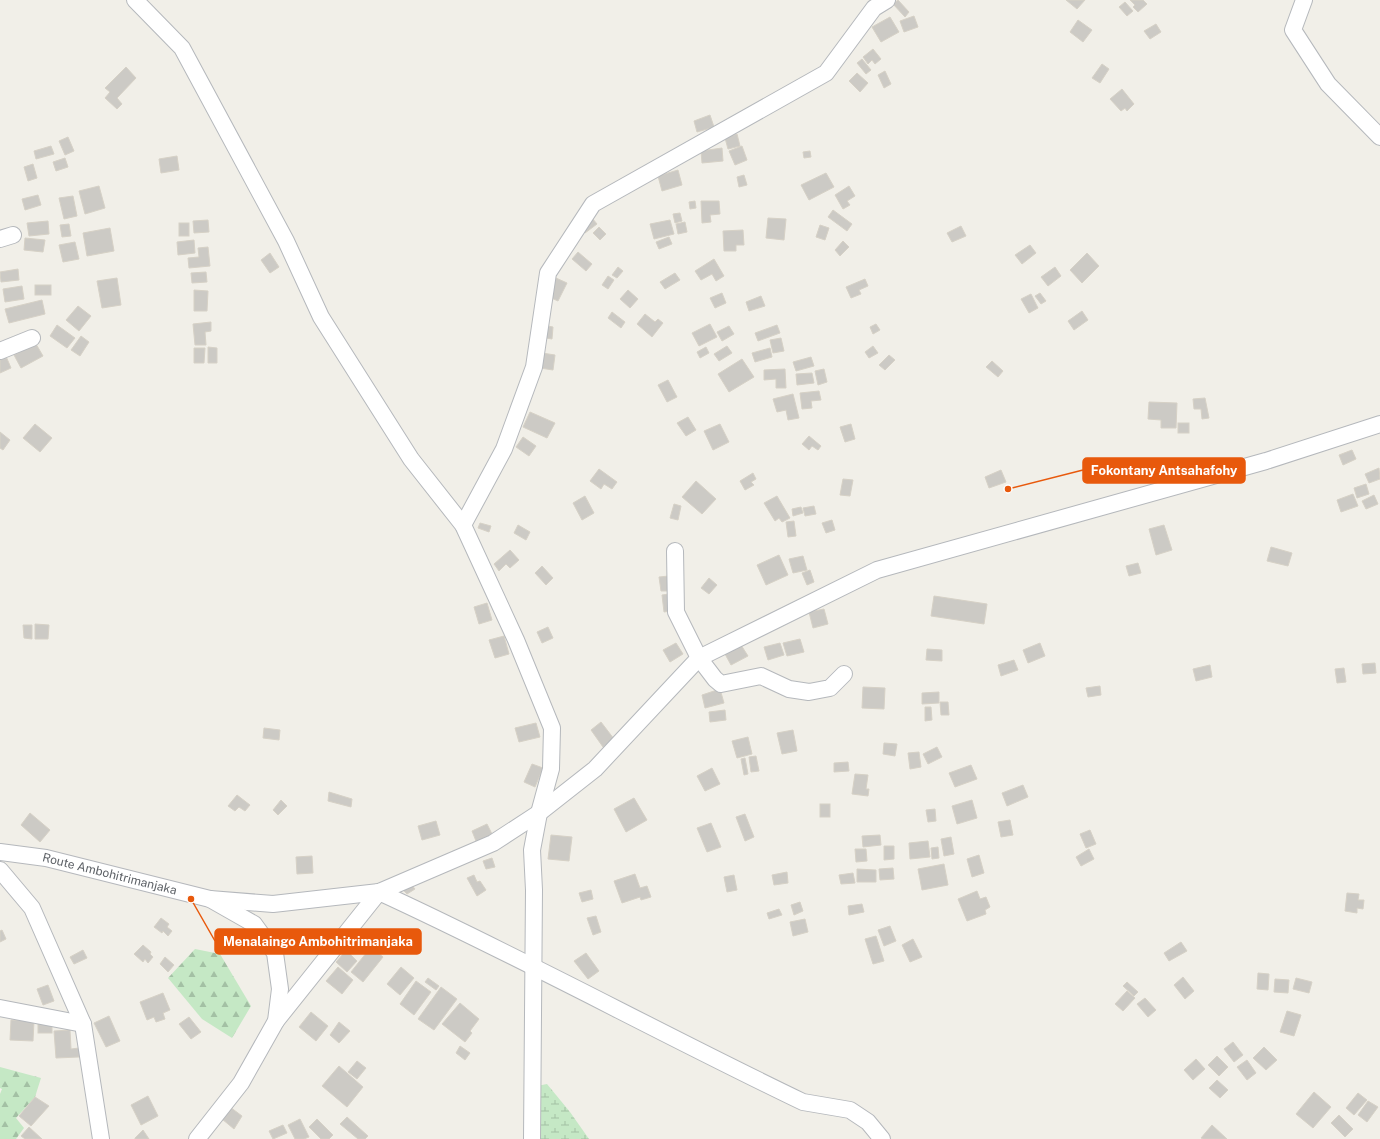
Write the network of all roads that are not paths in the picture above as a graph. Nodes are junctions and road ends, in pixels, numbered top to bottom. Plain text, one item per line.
1 (135, 0) edge
2 (887, 0) edge
3 (1304, 0) edge
4 (1380, 137) edge
5 (32, 338) dead end
6 (0, 351) edge
7 (1380, 424) edge
8 (463, 525) junction
9 (675, 551) dead end
10 (699, 658) junction
11 (844, 674) dead end
12 (539, 813) junction
13 (0, 852) edge
14 (0, 870) edge
15 (379, 892) junction
16 (210, 898) junction
17 (533, 965) junction
18 (0, 1008) edge
19 (276, 1021) junction
20 (83, 1024) junction
21 (101, 1139) edge
22 (197, 1139) edge
23 (532, 1139) edge
24 (882, 1139) edge

1 - 8 street
2 - 8 street
3 - 4 street
5 - 6 street
7 - 10 street
8 - 12 street
9 - 10 street
10 - 11 street
10 - 12 street
12 - 15 street
12 - 17 street
13 - 16 street, Route Ambohitrimanjaka
14 - 20 street
15 - 16 street
15 - 17 street
15 - 19 street
16 - 19 street, Route Ambohitrimanjaka
17 - 23 street
17 - 24 street
18 - 20 street
19 - 22 street, Route Ambohitrimanjaka
20 - 21 street

